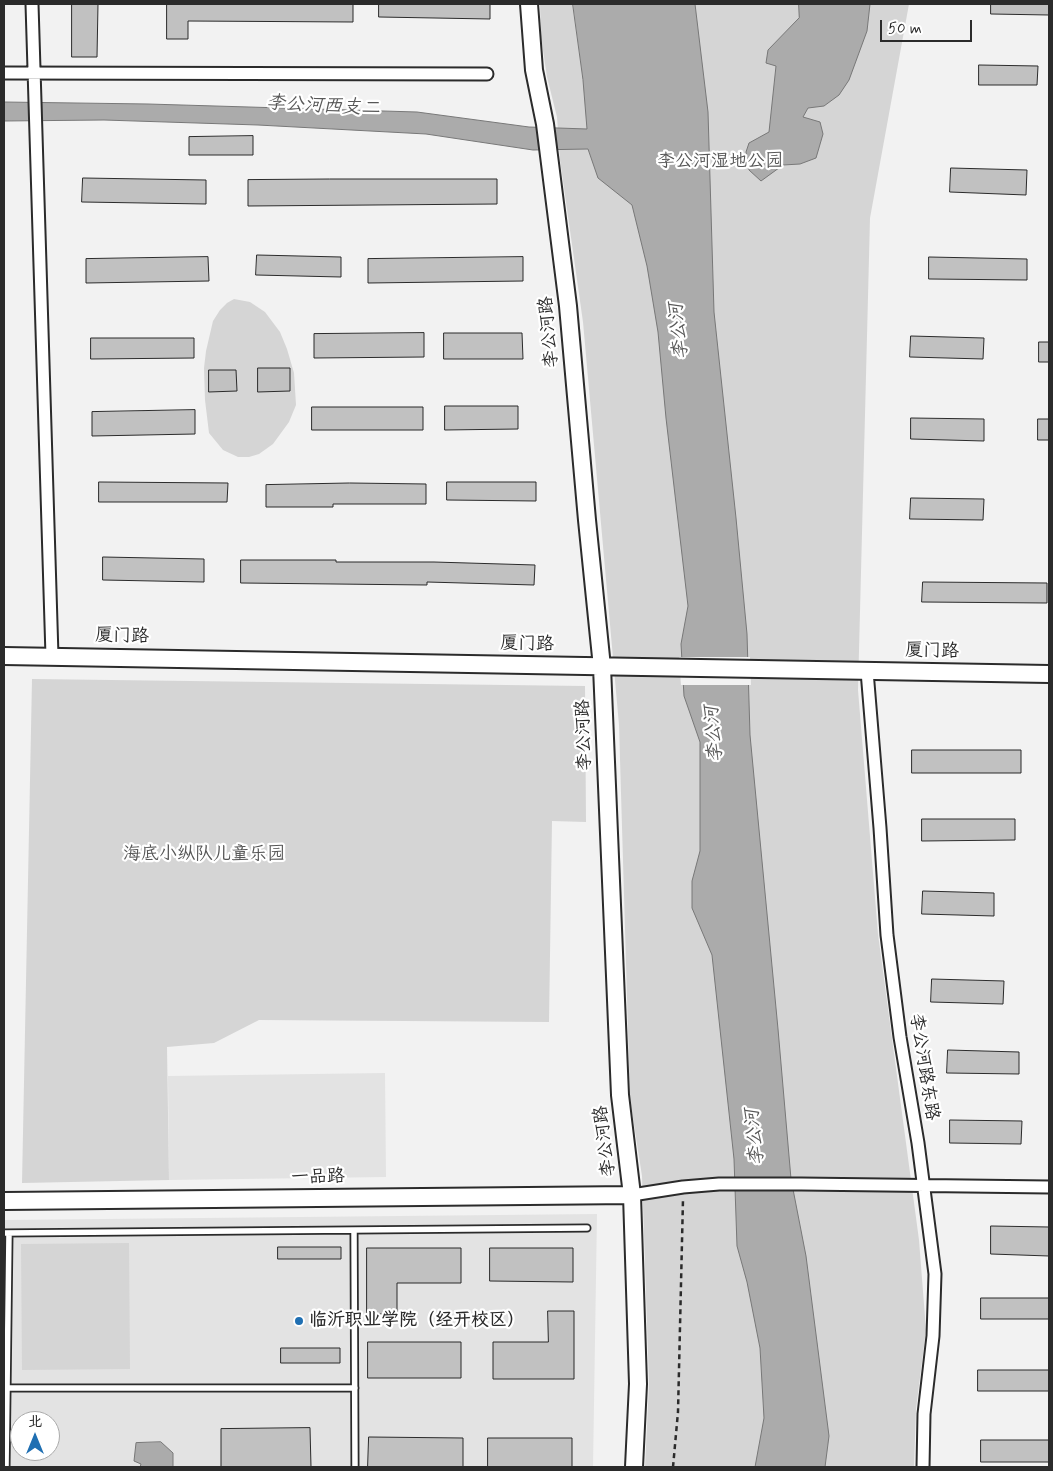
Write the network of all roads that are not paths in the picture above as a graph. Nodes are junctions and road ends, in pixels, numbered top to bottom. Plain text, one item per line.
1 (32, 4) edge
2 (529, 4) edge
3 (4, 74) edge
4 (34, 74) junction
5 (487, 74) dead end
6 (4, 656) edge
7 (52, 656) junction
8 (602, 667) junction
9 (866, 671) junction
10 (1049, 674) edge
11 (924, 1186) junction
12 (1049, 1187) edge
13 (632, 1195) junction
14 (4, 1201) edge
15 (587, 1228) dead end
16 (354, 1230) junction
17 (6, 1233) edge
18 (7, 1388) junction
19 (354, 1388) junction
20 (6, 1467) edge
21 (355, 1467) edge
22 (634, 1467) edge
23 (923, 1467) edge

1 - 4 street
2 - 8 street, 李公河路
3 - 4 street
4 - 5 street
4 - 7 street
6 - 7 street, 厦门路
7 - 8 street, 厦门路
8 - 9 street, 厦门路
8 - 13 street, 李公河路
9 - 10 street, 厦门路
9 - 11 street, 李公河路东路
11 - 12 street
11 - 13 street
11 - 23 street, 李公河路东路
13 - 14 street, 一品路
13 - 22 street, 李公河路
15 - 16 lane
16 - 17 lane
16 - 19 lane
17 - 18 lane
18 - 19 lane
18 - 20 lane
19 - 21 lane

